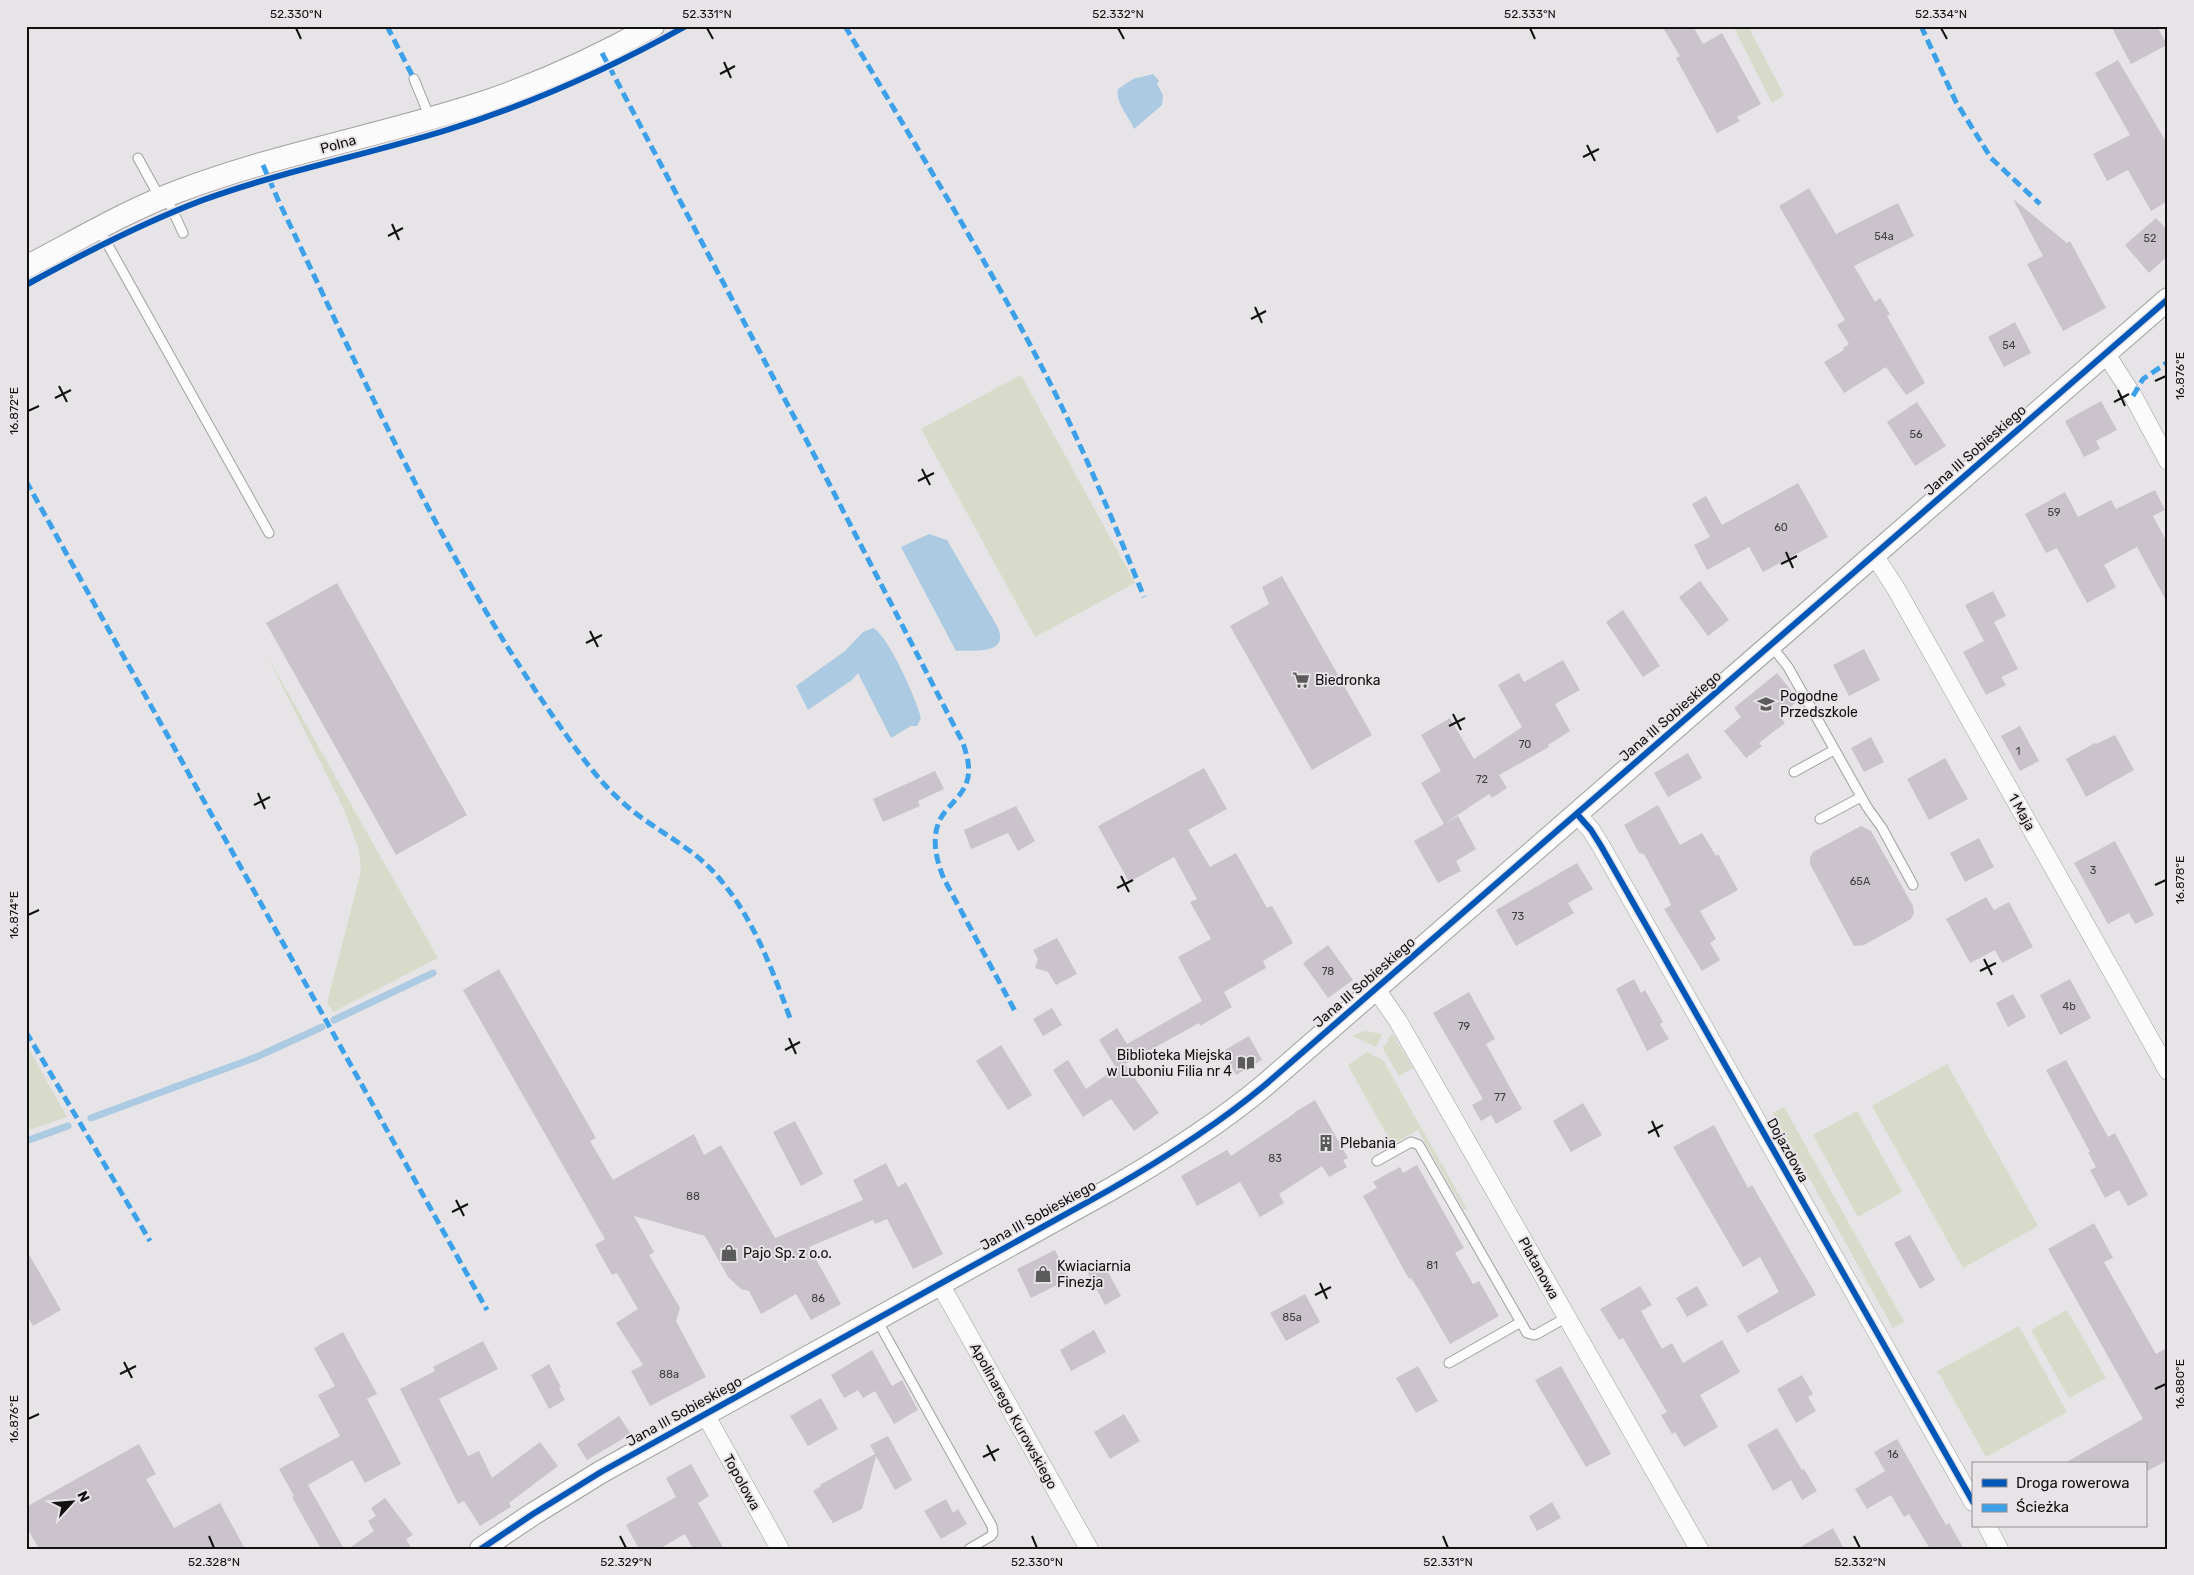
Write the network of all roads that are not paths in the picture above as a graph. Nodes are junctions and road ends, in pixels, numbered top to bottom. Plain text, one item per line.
1 (653, 26) edge
2 (414, 78) dead end
3 (430, 118) junction
4 (138, 158) dead end
5 (163, 197) junction
6 (99, 229) junction
7 (183, 233) dead end
8 (26, 267) edge
9 (2168, 299) edge
10 (2106, 354) junction
11 (2168, 461) edge
12 (269, 534) dead end
13 (1874, 555) junction
14 (1771, 645) junction
15 (1834, 750) junction
16 (1794, 772) dead end
17 (1861, 797) junction
18 (1577, 814) junction
19 (1820, 819) dead end
20 (1913, 885) dead end
21 (1376, 989) junction
22 (2168, 1071) edge
23 (1377, 1161) dead end
24 (940, 1284) junction
25 (1567, 1317) junction
26 (876, 1320) junction
27 (1521, 1322) junction
28 (1449, 1363) dead end
29 (706, 1414) junction
30 (1972, 1500) edge
31 (1988, 1528) edge
32 (481, 1549) edge
33 (780, 1549) edge
34 (969, 1549) edge
35 (1089, 1549) edge
36 (1699, 1549) edge
37 (1999, 1549) edge

1 - 3 street, Polna
2 - 3 lane
3 - 5 street, Polna
4 - 5 lane
5 - 6 street, Polna
5 - 7 lane
6 - 8 street, Polna
6 - 12 lane
9 - 10 street, Jana III Sobieskiego
10 - 11 street
10 - 13 street, Jana III Sobieskiego
13 - 14 street, Jana III Sobieskiego
13 - 22 street, 1 Maja
14 - 15 lane
14 - 18 street, Jana III Sobieskiego
15 - 16 lane
15 - 17 lane
17 - 19 lane
17 - 20 lane
18 - 21 street, Jana III Sobieskiego
18 - 30 street, Dojazdowa
21 - 24 street, Jana III Sobieskiego
21 - 25 street, Platanowa
23 - 27 lane
24 - 26 street, Jana III Sobieskiego
24 - 35 street, Apolinarego Kurowskiego
25 - 27 lane
25 - 36 street, Platanowa
26 - 29 street, Jana III Sobieskiego
26 - 34 lane
27 - 28 lane
29 - 32 street, Jana III Sobieskiego
29 - 33 street, Topolowa
31 - 37 street

